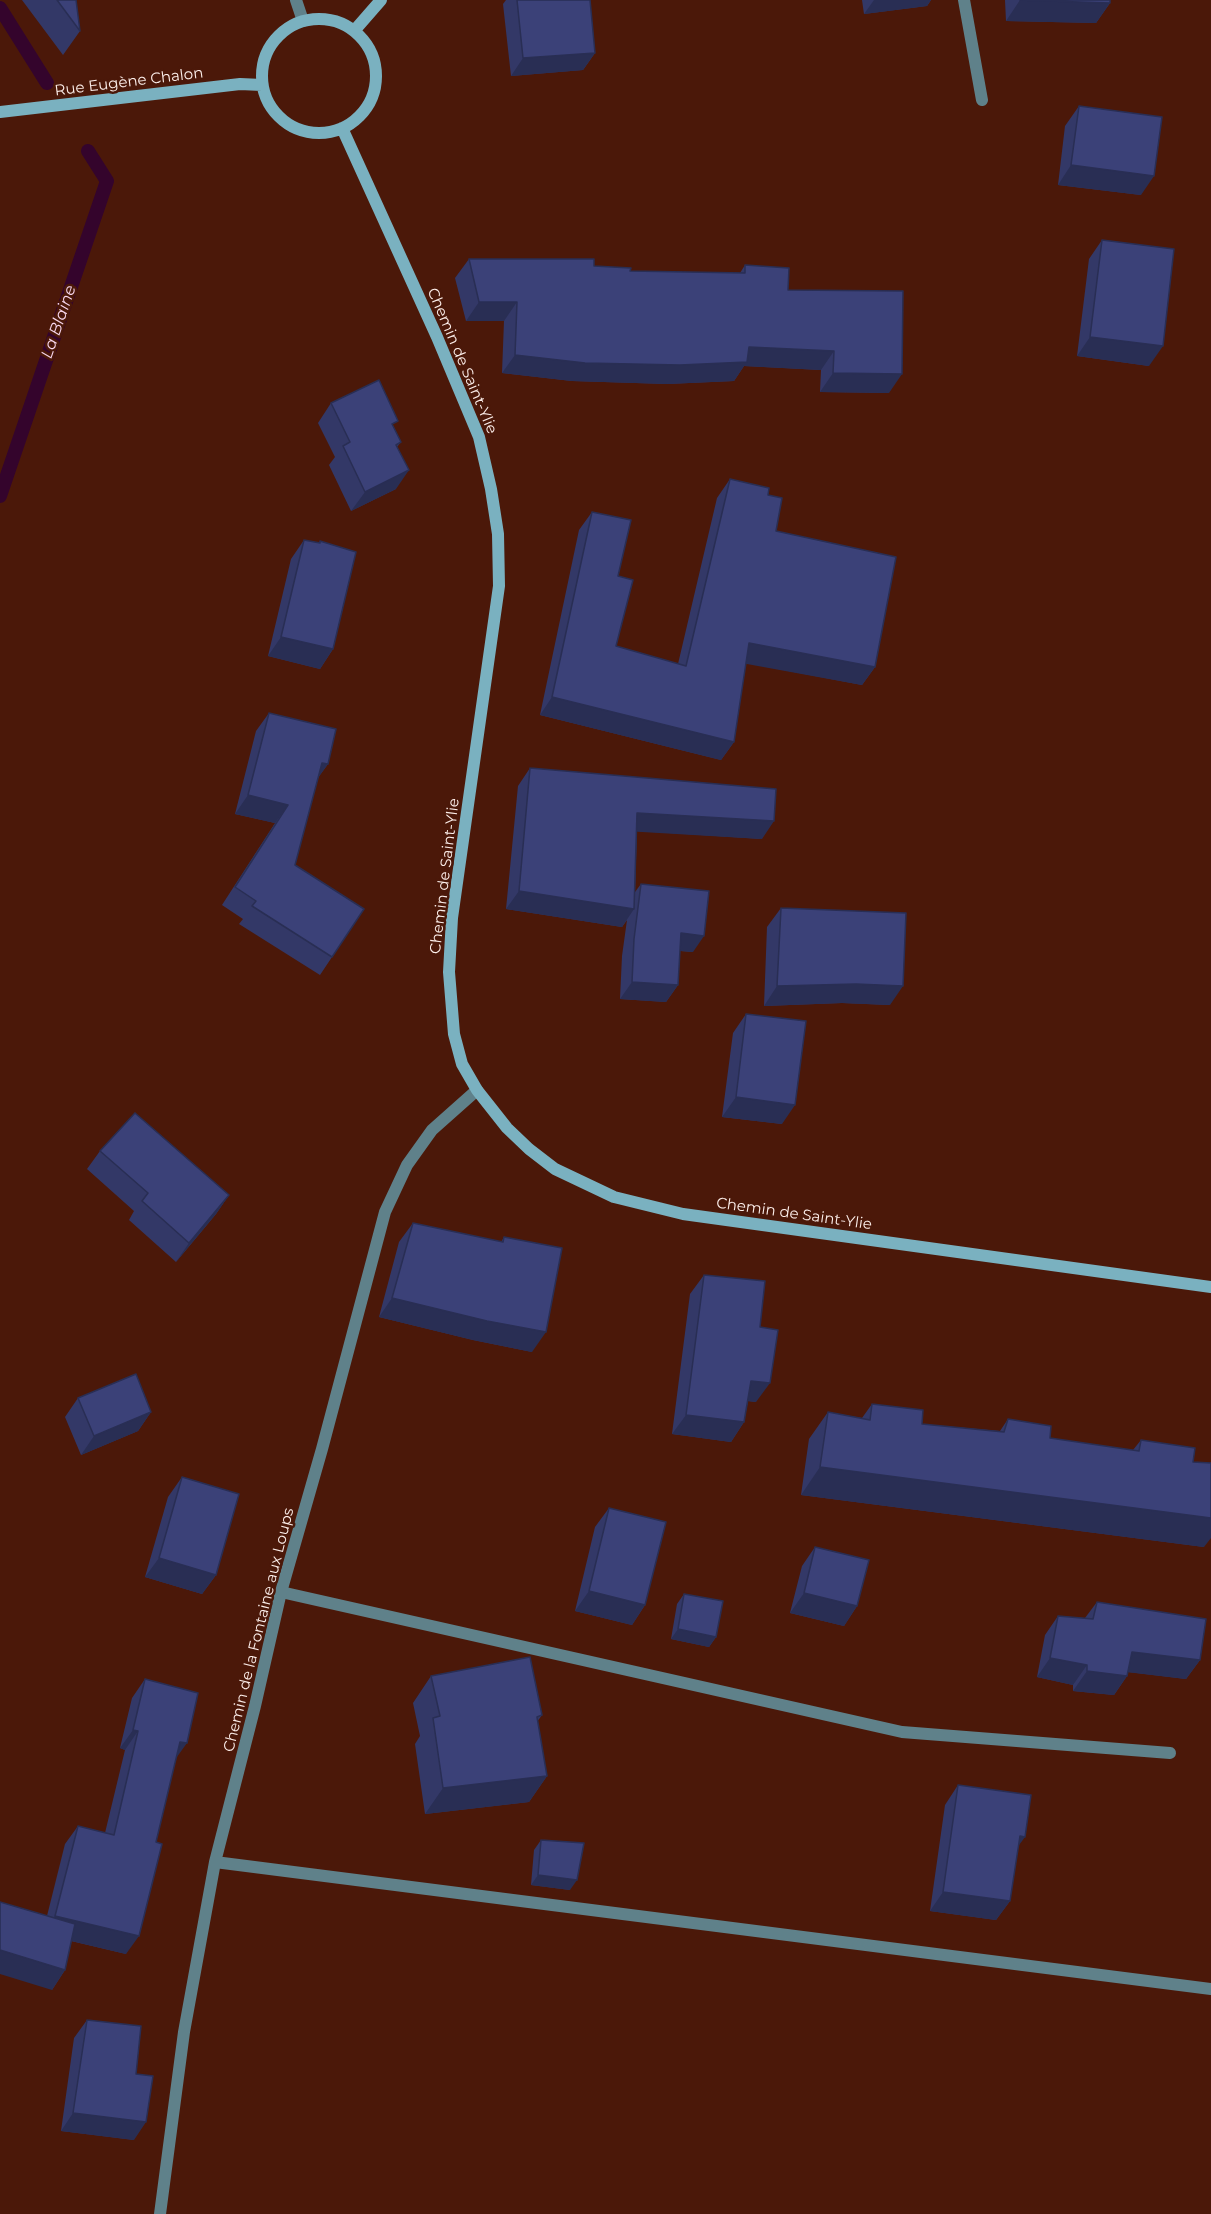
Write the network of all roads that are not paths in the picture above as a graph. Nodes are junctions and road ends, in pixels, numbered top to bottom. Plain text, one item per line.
1 (296, 0) edge
2 (381, 0) edge
3 (964, 0) edge
4 (303, 21) junction
5 (354, 31) junction
6 (262, 84) junction
7 (982, 100) dead end
8 (0, 112) edge
9 (342, 128) junction
10 (477, 1090) junction
11 (1211, 1287) edge
12 (281, 1592) junction
13 (1170, 1753) dead end
14 (215, 1862) junction
15 (1211, 1989) edge
16 (160, 2214) edge

1 - 4 street
2 - 5 street
3 - 7 street
4 - 5 street
4 - 6 street
5 - 9 street
6 - 8 street, Rue Eugène Chalon
6 - 9 street
9 - 10 street, Chemin de Saint-Ylie
10 - 11 street, Chemin de Saint-Ylie
10 - 12 street, Chemin de la Fontaine aux Loups
12 - 13 street
12 - 14 street, Chemin de la Fontaine aux Loups
14 - 15 street
14 - 16 street, Chemin de la Fontaine aux Loups

